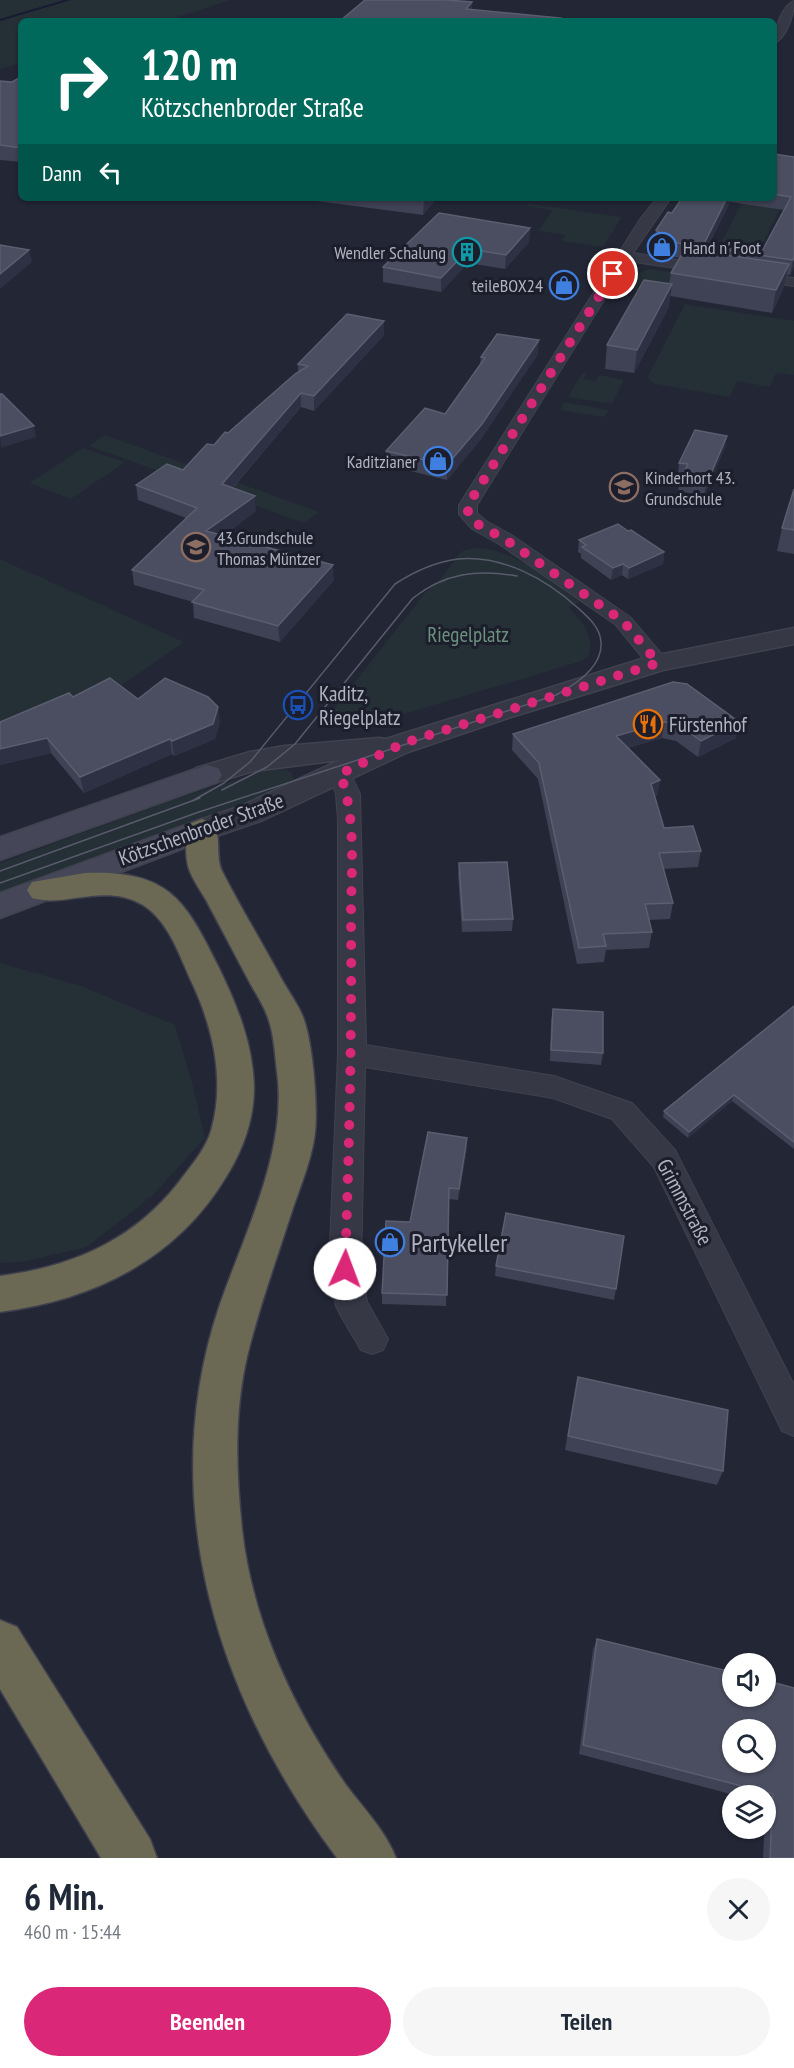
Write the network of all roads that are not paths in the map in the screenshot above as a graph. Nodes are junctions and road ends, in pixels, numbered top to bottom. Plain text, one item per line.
1 (794, 4) edge
2 (777, 35) edge
3 (661, 201) edge
4 (624, 256) junction
5 (794, 282) edge
6 (794, 636) edge
7 (658, 663) junction
8 (398, 745) junction
9 (340, 774) junction
10 (207, 775) joint
11 (202, 830) junction
12 (0, 849) edge
13 (43, 890) junction
14 (0, 906) edge
15 (352, 1054) junction
16 (0, 1294) edge
17 (372, 1339) dead end
18 (794, 1420) edge
19 (0, 1644) edge
20 (131, 1858) edge
21 (370, 1858) edge

1 - 2 street
3 - 4 street
4 - 5 street
4 - 7 street
6 - 7 street, Kötzschenbroder Straße
7 - 8 street, Kötzschenbroder Straße
8 - 9 street, Kötzschenbroder Straße
8 - 10 street, Kötzschenbroder Straße
9 - 11 street, Kötzschenbroder Straße
9 - 15 street
10 - 12 main road, Kötzschenbroder Straße
11 - 13 main road, Kötzschenbroder Straße
11 - 21 highway
13 - 14 main road, Kötzschenbroder Straße
13 - 16 highway
15 - 17 street
15 - 18 street, Grimmstraße
19 - 20 highway

